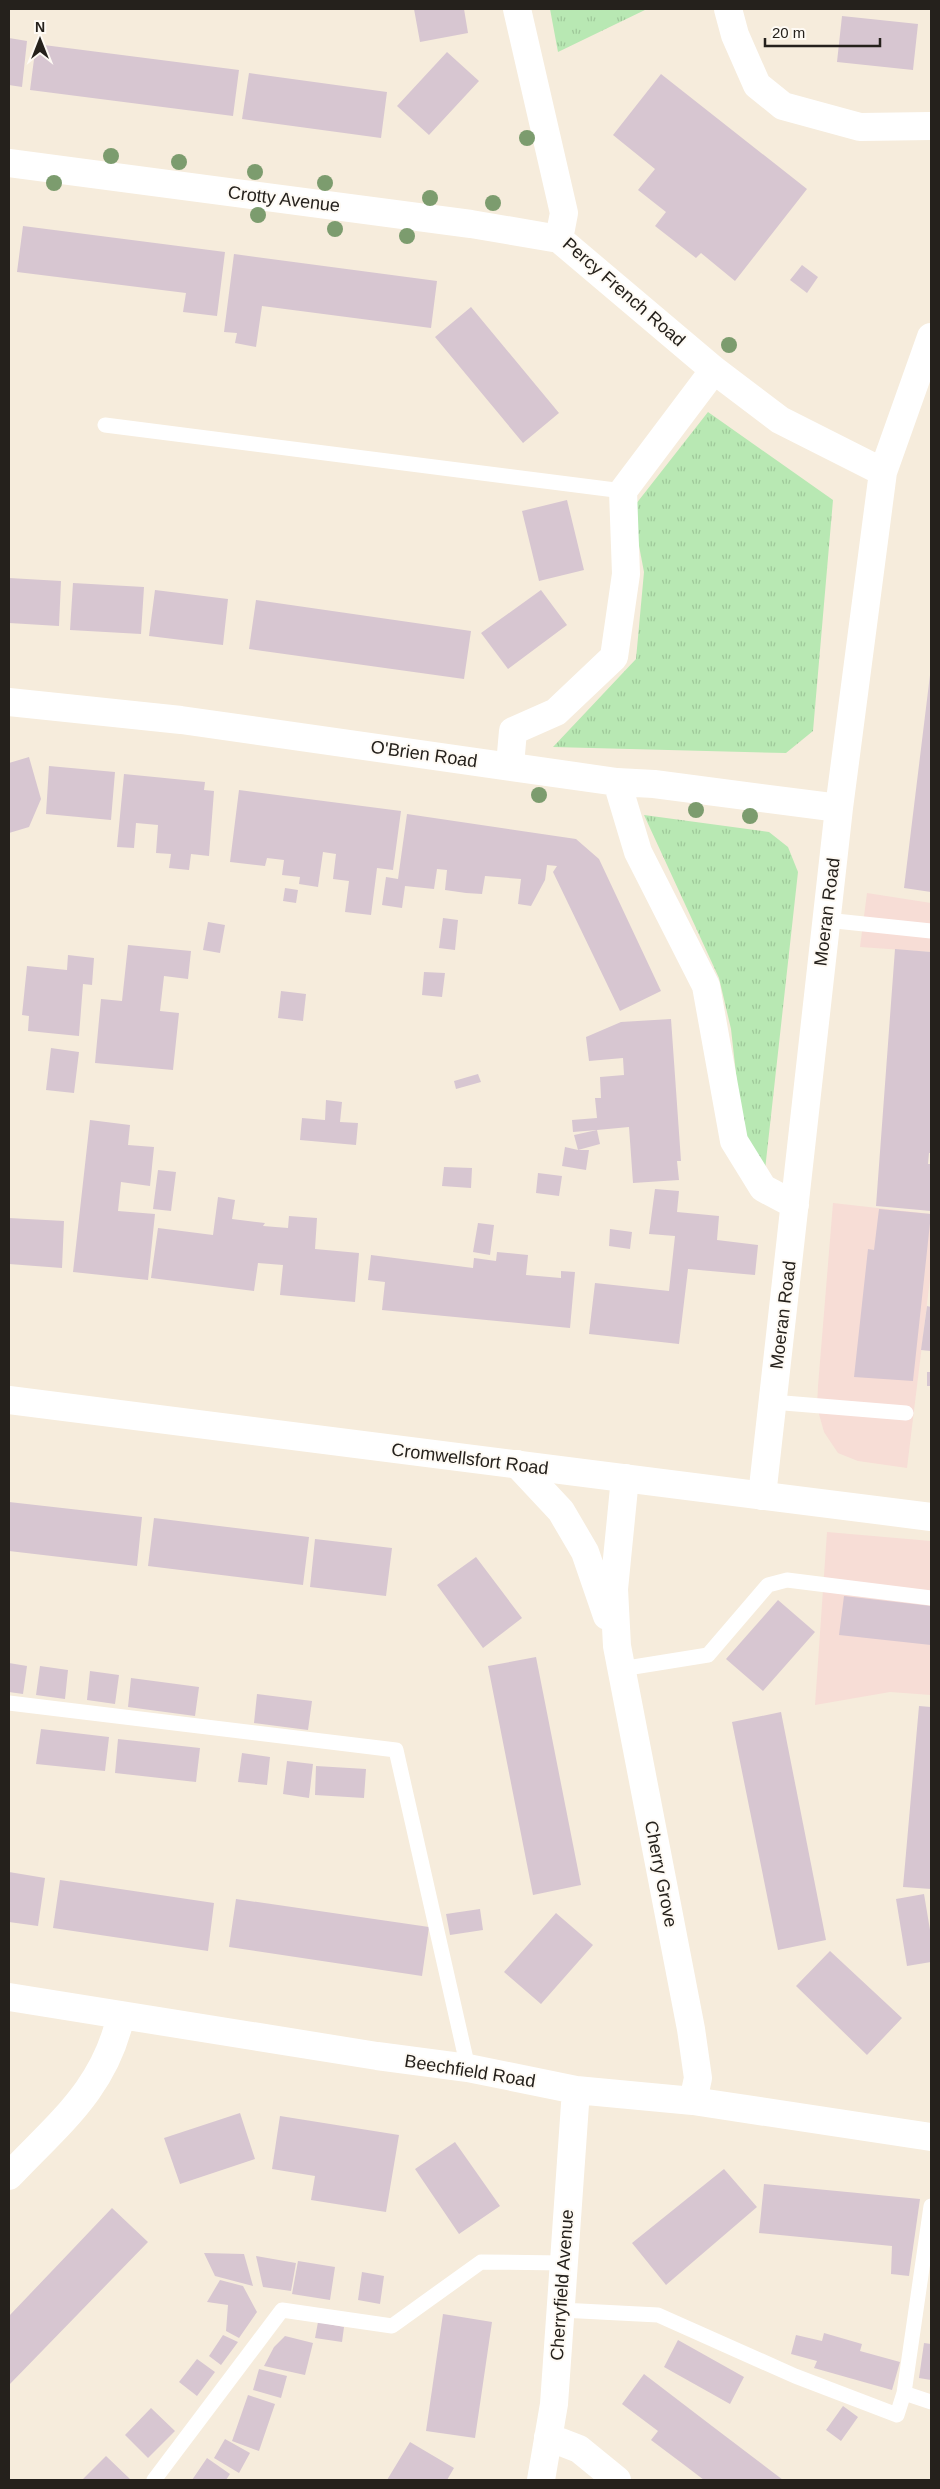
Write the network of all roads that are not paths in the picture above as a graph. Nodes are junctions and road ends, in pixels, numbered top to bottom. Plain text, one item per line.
1 (517, 9) edge
2 (728, 9) edge
3 (931, 126) edge
4 (9, 164) edge
5 (559, 239) junction
6 (930, 343) edge
7 (714, 370) junction
8 (105, 426) dead end
9 (883, 472) junction
10 (623, 492) junction
11 (9, 702) edge
12 (510, 765) junction
13 (617, 782) junction
14 (839, 808) junction
15 (826, 920) junction
16 (931, 932) edge
17 (795, 1205) junction
18 (9, 1400) edge
19 (772, 1402) junction
20 (906, 1413) dead end
21 (517, 1464) junction
22 (625, 1478) junction
23 (762, 1496) junction
24 (931, 1517) edge
25 (931, 1598) edge
26 (619, 1658) junction
27 (9, 1702) edge
28 (9, 1997) edge
29 (121, 2016) junction
30 (468, 2068) junction
31 (576, 2090) junction
32 (693, 2101) junction
33 (931, 2137) edge
34 (9, 2176) edge
35 (931, 2206) edge
36 (564, 2263) junction
37 (560, 2310) junction
38 (904, 2393) junction
39 (931, 2402) edge
40 (548, 2436) junction
41 (154, 2480) edge
42 (541, 2480) edge
43 (617, 2480) edge

1 - 5 street, Percy French Road
2 - 3 street
4 - 5 street, Crotty Avenue
5 - 7 street, Percy French Road
6 - 9 street, Moeran Road
7 - 9 street, Percy French Road
7 - 10 street
8 - 10 lane
9 - 14 street, Moeran Road
10 - 12 street
11 - 12 street, O'Brien Road
12 - 13 street, O'Brien Road
13 - 14 street, O'Brien Road
13 - 17 street
14 - 15 street, Moeran Road
15 - 16 lane
15 - 17 street, Moeran Road
17 - 19 street, Moeran Road
18 - 21 street, Cromwellsfort Road
19 - 20 lane
19 - 23 street, Moeran Road
21 - 22 street, Cromwellsfort Road
21 - 26 street, Cherry Grove
22 - 23 street, Cromwellsfort Road
22 - 26 street, Cherry Grove
23 - 24 street, Cromwellsfort Road
25 - 26 lane
26 - 32 street, Cherry Grove
27 - 30 lane
28 - 29 street, Beechfield Road
29 - 30 street, Beechfield Road
29 - 34 street
30 - 31 street, Beechfield Road
31 - 32 street, Beechfield Road
31 - 36 street, Cherryfield Avenue
32 - 33 street, Beechfield Road
35 - 38 lane
36 - 37 street, Cherryfield Avenue
36 - 41 lane
37 - 38 lane
37 - 40 street, Cherryfield Avenue
38 - 39 lane
40 - 42 street, Cherryfield Avenue
40 - 43 street

